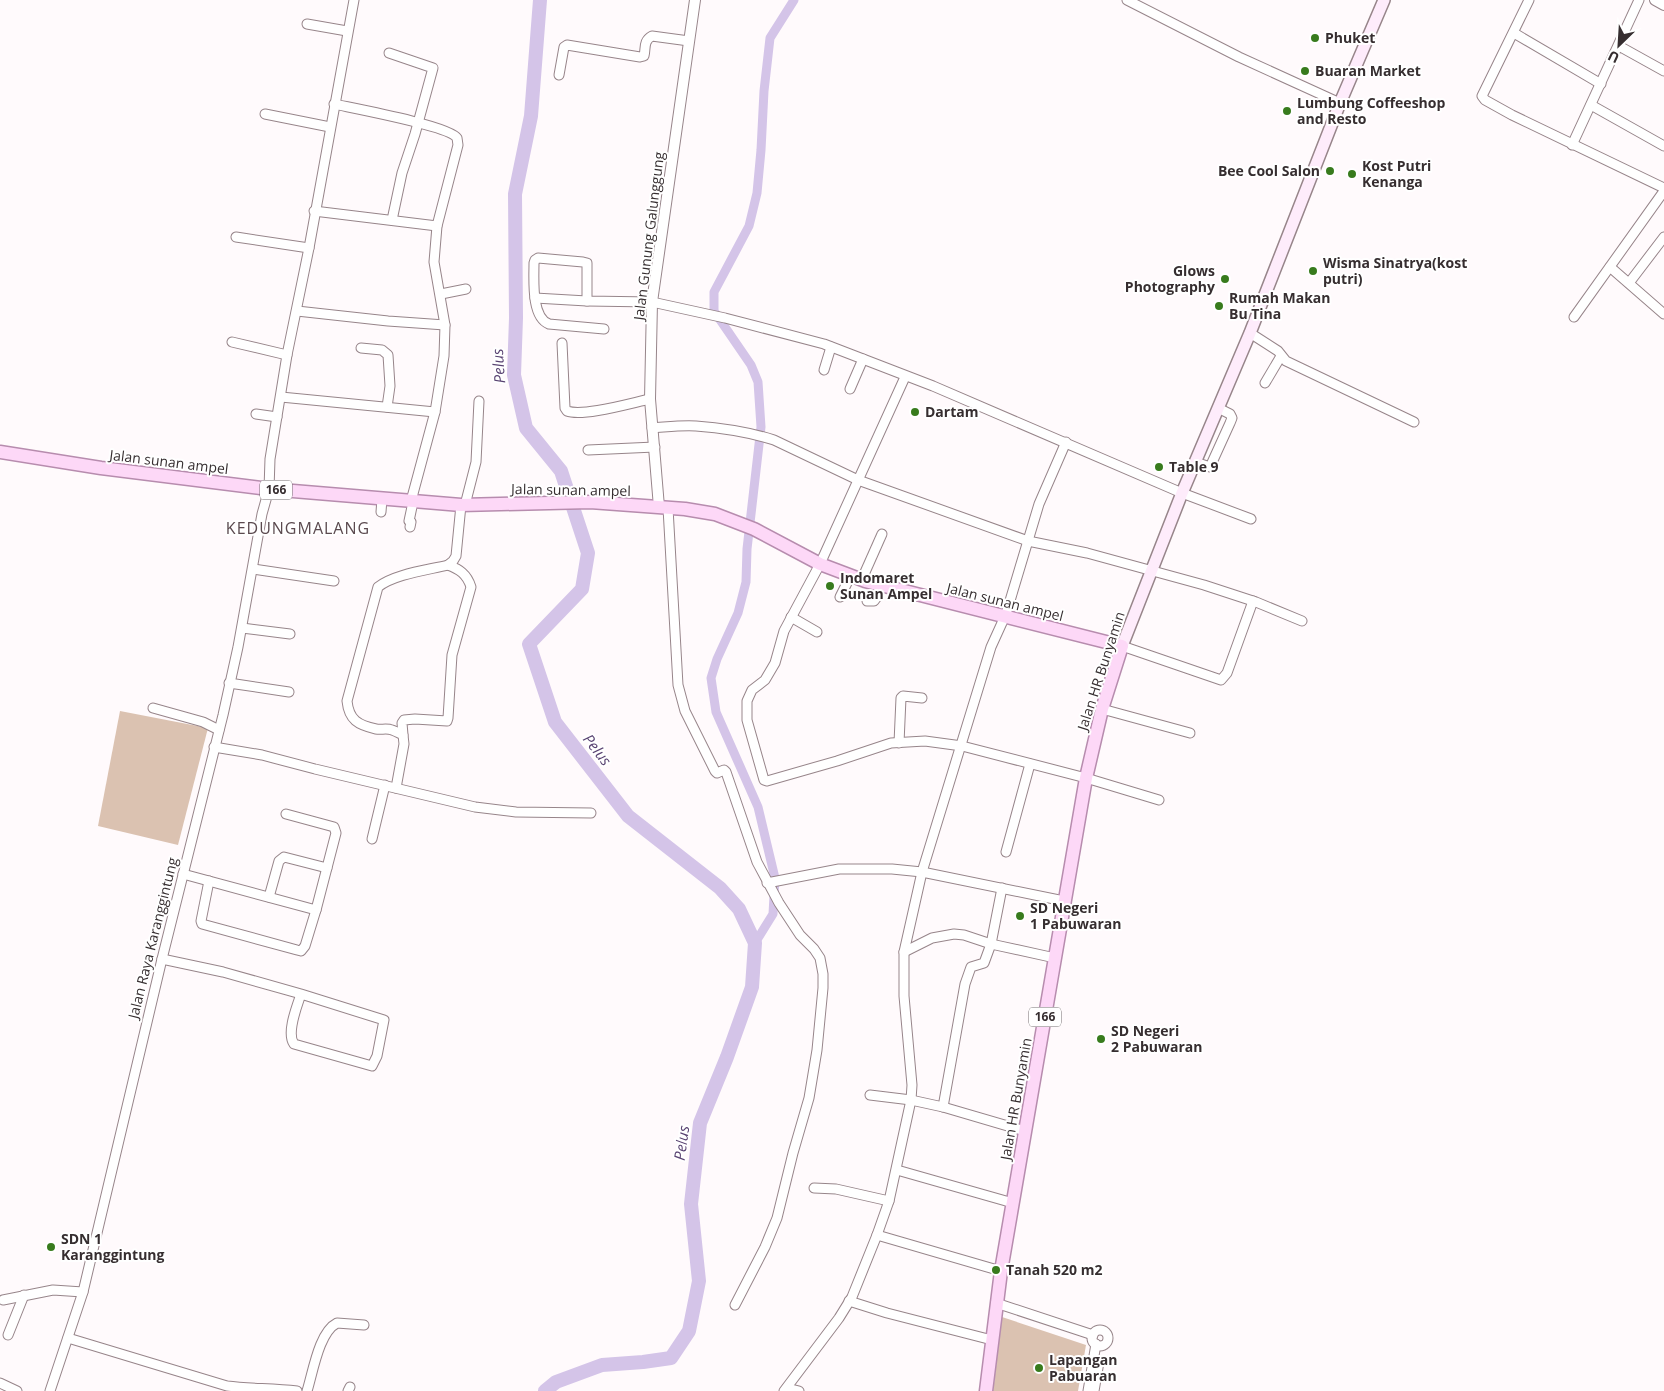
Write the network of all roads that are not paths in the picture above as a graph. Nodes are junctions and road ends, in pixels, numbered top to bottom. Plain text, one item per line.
1 (354, 0) edge
2 (695, 0) edge
3 (1127, 0) edge
4 (1384, 0) edge
5 (1529, 0) edge
6 (1639, 0) edge
7 (1655, 0) edge
8 (1664, 5) edge
9 (306, 24) dead end
10 (347, 32) junction
11 (1514, 33) junction
12 (690, 41) junction
13 (1619, 46) junction
14 (389, 53) dead end
15 (1664, 71) edge
16 (559, 75) dead end
17 (1601, 84) junction
18 (1340, 103) junction
19 (334, 104) junction
20 (1591, 105) junction
21 (265, 114) dead end
22 (418, 123) junction
23 (330, 128) junction
24 (1572, 145) junction
25 (1664, 146) edge
26 (1664, 190) edge
27 (314, 211) junction
28 (392, 220) junction
29 (437, 226) junction
30 (236, 237) dead end
31 (1664, 237) edge
32 (309, 248) junction
33 (1610, 267) junction
34 (1629, 283) junction
35 (466, 289) dead end
36 (441, 294) junction
37 (535, 298) junction
38 (587, 301) junction
39 (652, 302) junction
40 (297, 311) junction
41 (1664, 314) edge
42 (1574, 316) dead end
43 (445, 325) junction
44 (604, 329) dead end
45 (1250, 333) junction
46 (232, 342) dead end
47 (562, 342) dead end
48 (831, 347) junction
49 (361, 348) dead end
50 (287, 355) junction
51 (1282, 356) junction
52 (864, 359) junction
53 (824, 370) dead end
54 (905, 377) junction
55 (1265, 383) dead end
56 (850, 389) dead end
57 (281, 397) junction
58 (650, 399) junction
59 (479, 401) dead end
60 (387, 407) junction
61 (1218, 408) junction
62 (436, 412) junction
63 (256, 414) dead end
64 (277, 417) junction
65 (1414, 422) dead end
66 (652, 428) junction
67 (1066, 442) junction
68 (655, 447) junction
69 (588, 450) dead end
70 (0, 453) edge
71 (1196, 462) junction
72 (858, 480) junction
73 (269, 489) junction
74 (1182, 493) junction
75 (382, 498) junction
76 (412, 502) junction
77 (463, 505) junction
78 (664, 507) junction
79 (381, 512) dead end
80 (1251, 519) dead end
81 (410, 528) dead end
82 (882, 534) dead end
83 (1028, 540) junction
84 (820, 564) junction
85 (448, 565) junction
86 (253, 569) junction
87 (1152, 571) junction
88 (856, 577) junction
89 (334, 581) dead end
90 (882, 586) junction
91 (840, 597) dead end
92 (868, 601) dead end
93 (1253, 601) junction
94 (1005, 616) junction
95 (791, 617) junction
96 (1302, 621) dead end
97 (242, 628) junction
98 (817, 632) dead end
99 (290, 634) dead end
100 (1122, 646) junction
101 (229, 683) junction
102 (289, 692) dead end
103 (922, 698) dead end
104 (153, 708) dead end
105 (1102, 709) junction
106 (219, 730) junction
107 (1190, 733) dead end
108 (403, 735) junction
109 (899, 743) junction
110 (962, 746) junction
111 (214, 747) junction
112 (1030, 764) junction
113 (1086, 778) junction
114 (385, 785) junction
115 (396, 788) junction
116 (1159, 800) dead end
117 (591, 813) dead end
118 (286, 814) dead end
119 (372, 839) dead end
120 (1006, 852) dead end
121 (327, 868) junction
122 (922, 872) junction
123 (183, 874) junction
124 (209, 881) junction
125 (767, 882) junction
126 (1002, 888) junction
127 (269, 897) junction
128 (1064, 901) junction
129 (316, 910) junction
130 (991, 944) junction
131 (904, 952) junction
132 (1055, 958) junction
133 (162, 959) junction
134 (301, 994) junction
135 (870, 1095) dead end
136 (911, 1100) junction
137 (943, 1107) junction
138 (1025, 1131) junction
139 (897, 1170) junction
140 (814, 1188) dead end
141 (889, 1201) junction
142 (1013, 1203) junction
143 (878, 1235) junction
144 (1001, 1271) junction
145 (83, 1292) junction
146 (24, 1295) junction
147 (3, 1300) dead end
148 (849, 1301) junction
149 (996, 1303) junction
150 (735, 1305) dead end
151 (364, 1325) dead end
152 (8, 1335) dead end
153 (68, 1338) junction
154 (992, 1340) junction
155 (1097, 1341) junction
156 (0, 1383) edge
157 (785, 1389) edge
158 (17, 1391) edge
159 (50, 1391) edge
160 (297, 1391) edge
161 (307, 1391) edge
162 (799, 1391) edge
163 (986, 1391) edge
164 (1088, 1391) edge
165 (1094, 1391) edge

1 - 10 street, Jalan Raya Karanggintung
2 - 12 street, Jalan Gunung Galunggung
3 - 18 street
4 - 18 main road, Jalan HR Bunyamin
5 - 11 street
6 - 13 street
7 - 8 street
9 - 10 street
10 - 19 street, Jalan Raya Karanggintung
11 - 17 street
11 - 24 street
12 - 16 street
12 - 39 street, Jalan Gunung Galunggung
13 - 15 street
13 - 17 street
14 - 22 street
17 - 20 street
18 - 45 main road, Jalan HR Bunyamin
19 - 22 street
19 - 23 street, Jalan Raya Karanggintung
20 - 24 street
20 - 25 street
21 - 23 street
22 - 28 street
22 - 29 street
23 - 27 street, Jalan Raya Karanggintung
24 - 26 street
26 - 33 street
27 - 28 street
27 - 32 street, Jalan Raya Karanggintung
28 - 29 street
29 - 36 street
30 - 32 street
31 - 34 street
32 - 40 street, Jalan Raya Karanggintung
33 - 34 street
33 - 42 street
34 - 41 street
35 - 36 street
36 - 43 street
37 - 38 street
37 - 38 street
37 - 44 street
38 - 39 street
39 - 48 street
39 - 58 street, Jalan Gunung Galunggung
40 - 43 street
40 - 50 street, Jalan Raya Karanggintung
43 - 62 street
45 - 51 street
45 - 61 main road, Jalan HR Bunyamin
46 - 50 street
47 - 58 street
48 - 52 street
48 - 53 street
49 - 60 street
50 - 57 street, Jalan Raya Karanggintung
51 - 55 street
51 - 65 street
52 - 54 street
52 - 56 street
54 - 67 street
54 - 72 street
57 - 60 street
57 - 64 street, Jalan Raya Karanggintung
58 - 66 street, Jalan Gunung Galunggung
59 - 77 street
60 - 62 street
61 - 71 main road, Jalan HR Bunyamin
61 - 71 street
62 - 76 street
63 - 64 street
64 - 73 street, Jalan Raya Karanggintung
66 - 68 street, Jalan Gunung Galunggung
66 - 72 street
67 - 74 street
67 - 83 street
68 - 69 street
68 - 78 street, Jalan Gunung Galunggung
70 - 73 main road, Jalan sunan ampel / 166
71 - 74 main road, Jalan HR Bunyamin
72 - 83 street
72 - 84 street
73 - 75 main road, Jalan sunan ampel / 166
73 - 86 street, Jalan Raya Karanggintung
74 - 80 street
74 - 87 main road, Jalan HR Bunyamin
75 - 76 main road, Jalan sunan ampel / 166
75 - 79 street
76 - 77 main road, Jalan sunan ampel / 166
76 - 81 street
77 - 78 main road, Jalan sunan ampel / 166
77 - 85 street
78 - 84 main road, Jalan sunan ampel / 166
78 - 125 street
82 - 88 street
83 - 87 street
83 - 94 street
84 - 88 main road, Jalan sunan ampel / 166
84 - 95 street
85 - 108 street
85 - 108 street
86 - 89 street
86 - 97 street, Jalan Raya Karanggintung
87 - 93 street
87 - 100 main road, Jalan HR Bunyamin
88 - 90 main road, Jalan sunan ampel / 166
88 - 91 street
90 - 92 street
90 - 94 main road, Jalan sunan ampel / 166
93 - 96 street
93 - 100 street
94 - 100 main road, Jalan sunan ampel / 166
94 - 110 street
95 - 98 street
95 - 109 street
97 - 99 street
97 - 101 street, Jalan Raya Karanggintung
100 - 105 main road, Jalan HR Bunyamin / 166
101 - 102 street
101 - 106 street, Jalan Raya Karanggintung
103 - 109 street
104 - 106 street
105 - 107 street
105 - 113 main road, Jalan HR Bunyamin / 166
106 - 111 street, Jalan Raya Karanggintung
108 - 115 street
109 - 110 street
110 - 112 street
110 - 122 street
111 - 114 street
111 - 123 street, Jalan Raya Karanggintung
112 - 113 street
112 - 120 street
113 - 116 street
113 - 128 main road, Jalan HR Bunyamin / 166
114 - 115 street
114 - 119 street
115 - 117 street
118 - 121 street
121 - 127 street
121 - 129 street
122 - 125 street
122 - 126 street
122 - 131 street
123 - 124 street
123 - 133 street, Jalan Raya Karanggintung
124 - 127 street
124 - 129 street
125 - 150 street
126 - 128 street
126 - 130 street
127 - 129 street
128 - 132 main road, Jalan HR Bunyamin / 166
130 - 131 street
130 - 132 street
130 - 137 street
131 - 136 street
132 - 138 main road, Jalan HR Bunyamin / 166
133 - 134 street
133 - 145 street, Jalan Raya Karanggintung
134 - 134 street
135 - 136 street
136 - 137 street
136 - 139 street
137 - 138 street
138 - 142 main road, Jalan HR Bunyamin / 166
139 - 141 street
139 - 142 street
140 - 141 street
141 - 143 street
142 - 144 main road, Jalan HR Bunyamin / 166
143 - 144 street
143 - 148 street
144 - 149 main road, Jalan HR Bunyamin / 166
145 - 146 street
145 - 153 street, Jalan Raya Karanggintung
146 - 147 street
146 - 152 street
148 - 154 street
148 - 157 street
149 - 154 main road, Jalan HR Bunyamin / 166
149 - 155 street
151 - 161 street
153 - 159 street, Jalan Raya Karanggintung
153 - 160 street
154 - 163 main road, Jalan HR Bunyamin / 166
155 - 164 street
155 - 165 street
156 - 158 street
157 - 162 street

